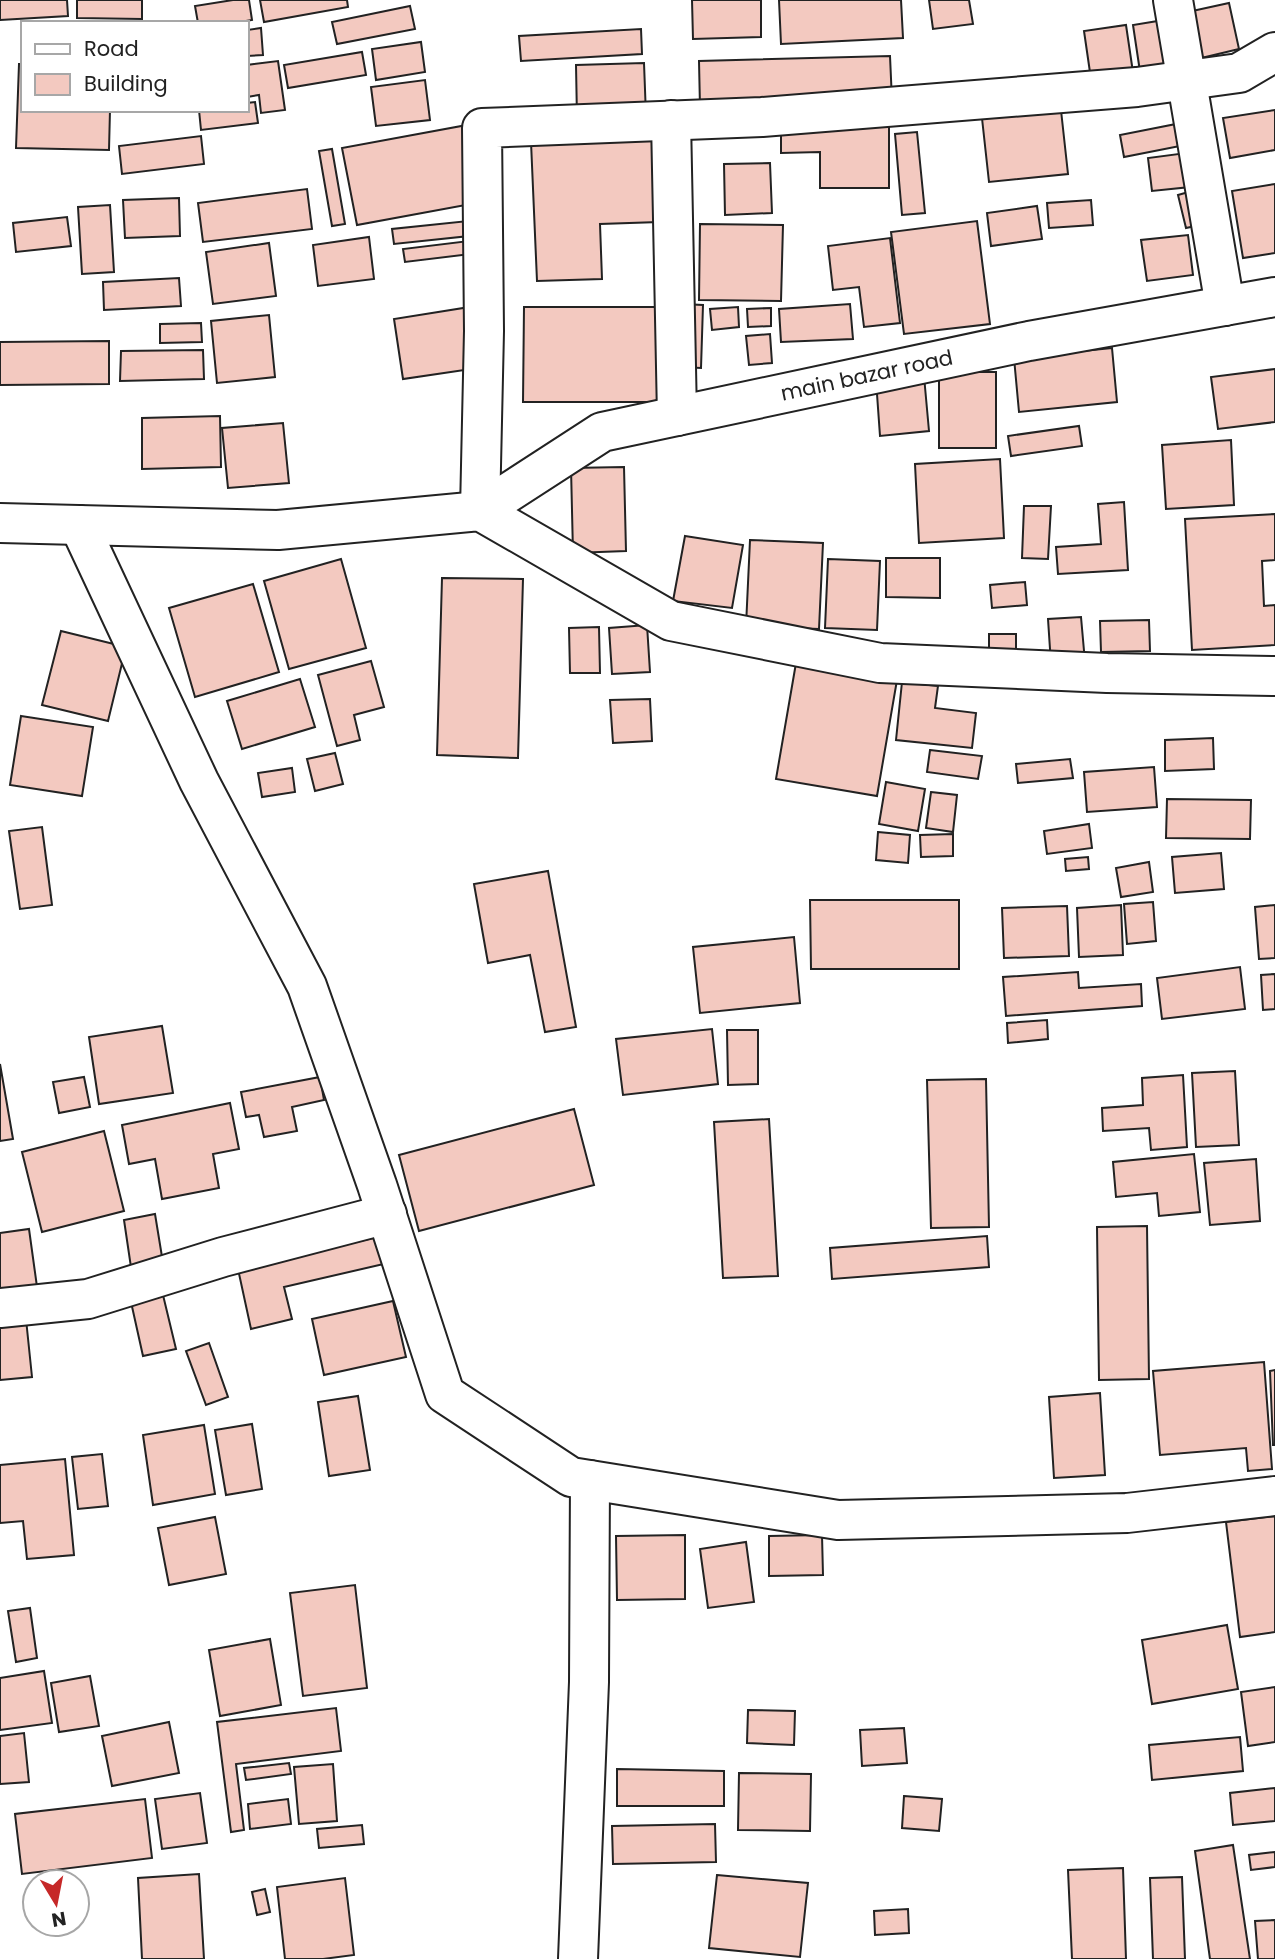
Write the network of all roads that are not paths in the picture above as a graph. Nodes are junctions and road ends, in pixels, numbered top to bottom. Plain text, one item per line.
1 (1173, 0) edge
2 (1275, 52) edge
3 (1188, 80) junction
4 (671, 120) junction
5 (1275, 297) edge
6 (1224, 306) junction
7 (677, 416) junction
8 (480, 511) junction
9 (0, 523) edge
10 (79, 525) junction
11 (1275, 676) edge
12 (387, 1214) junction
13 (0, 1308) edge
14 (590, 1480) junction
15 (1275, 1496) edge
16 (578, 1959) edge

1 - 3 street
2 - 3 street
3 - 4 street
3 - 6 street
4 - 7 street
4 - 8 street
5 - 6 street, main bazar road
6 - 7 street, main bazar road
7 - 8 street, main bazar road
8 - 10 street
8 - 11 street
9 - 10 street
10 - 12 street
12 - 13 street
12 - 14 street
14 - 15 street
14 - 16 street

